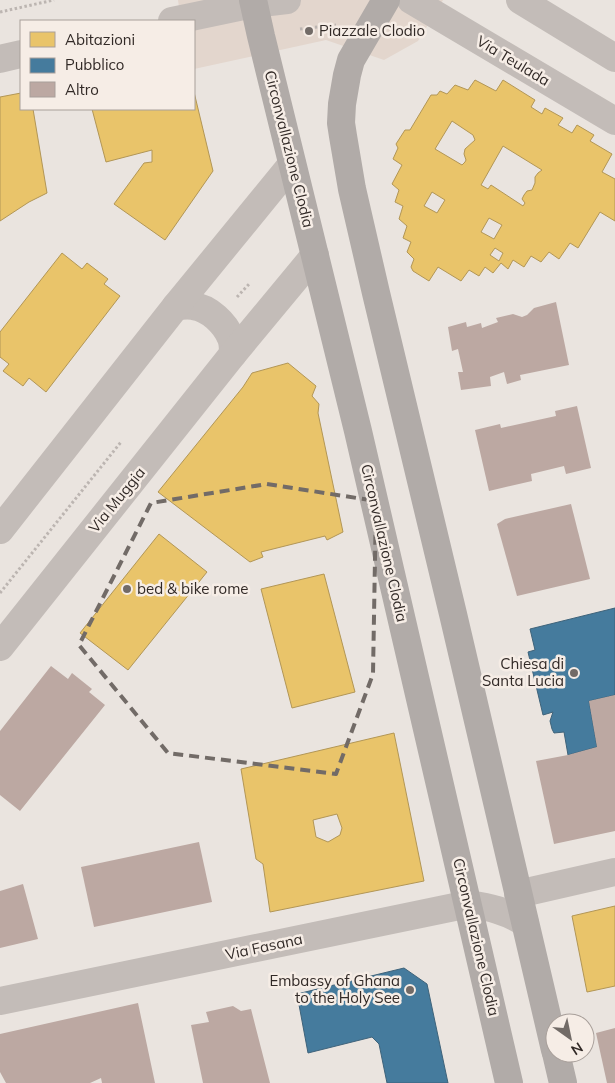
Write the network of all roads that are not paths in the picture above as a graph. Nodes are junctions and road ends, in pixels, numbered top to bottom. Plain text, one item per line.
1 (287, 0) edge
2 (386, 0) edge
3 (411, 0) edge
4 (520, 0) edge
5 (253, 2) edge
6 (176, 20) edge
7 (20, 54) edge
8 (615, 58) edge
9 (0, 59) edge
10 (615, 121) edge
11 (292, 164) junction
12 (315, 255) junction
13 (176, 306) junction
14 (234, 354) junction
15 (0, 530) edge
16 (0, 647) edge
17 (615, 872) edge
18 (518, 894) junction
19 (468, 904) junction
20 (525, 923) junction
21 (0, 1001) edge
22 (546, 1013) edge
23 (558, 1063) edge
24 (510, 1083) edge
25 (563, 1083) edge

1 - 5 street
2 - 18 main road
3 - 10 street, Via Teulada
4 - 8 street
5 - 6 street
5 - 11 main road, Circonvallazione Clodia
7 - 9 street
11 - 12 main road, Circonvallazione Clodia
11 - 13 street
12 - 14 street, Via Muggia
12 - 19 main road, Circonvallazione Clodia
13 - 14 street
13 - 15 street
14 - 16 street, Via Muggia
17 - 18 street
18 - 20 main road
19 - 20 street, Via Fasana
19 - 21 street, Via Fasana
19 - 24 main road, Circonvallazione Clodia
20 - 22 main road
23 - 25 main road

